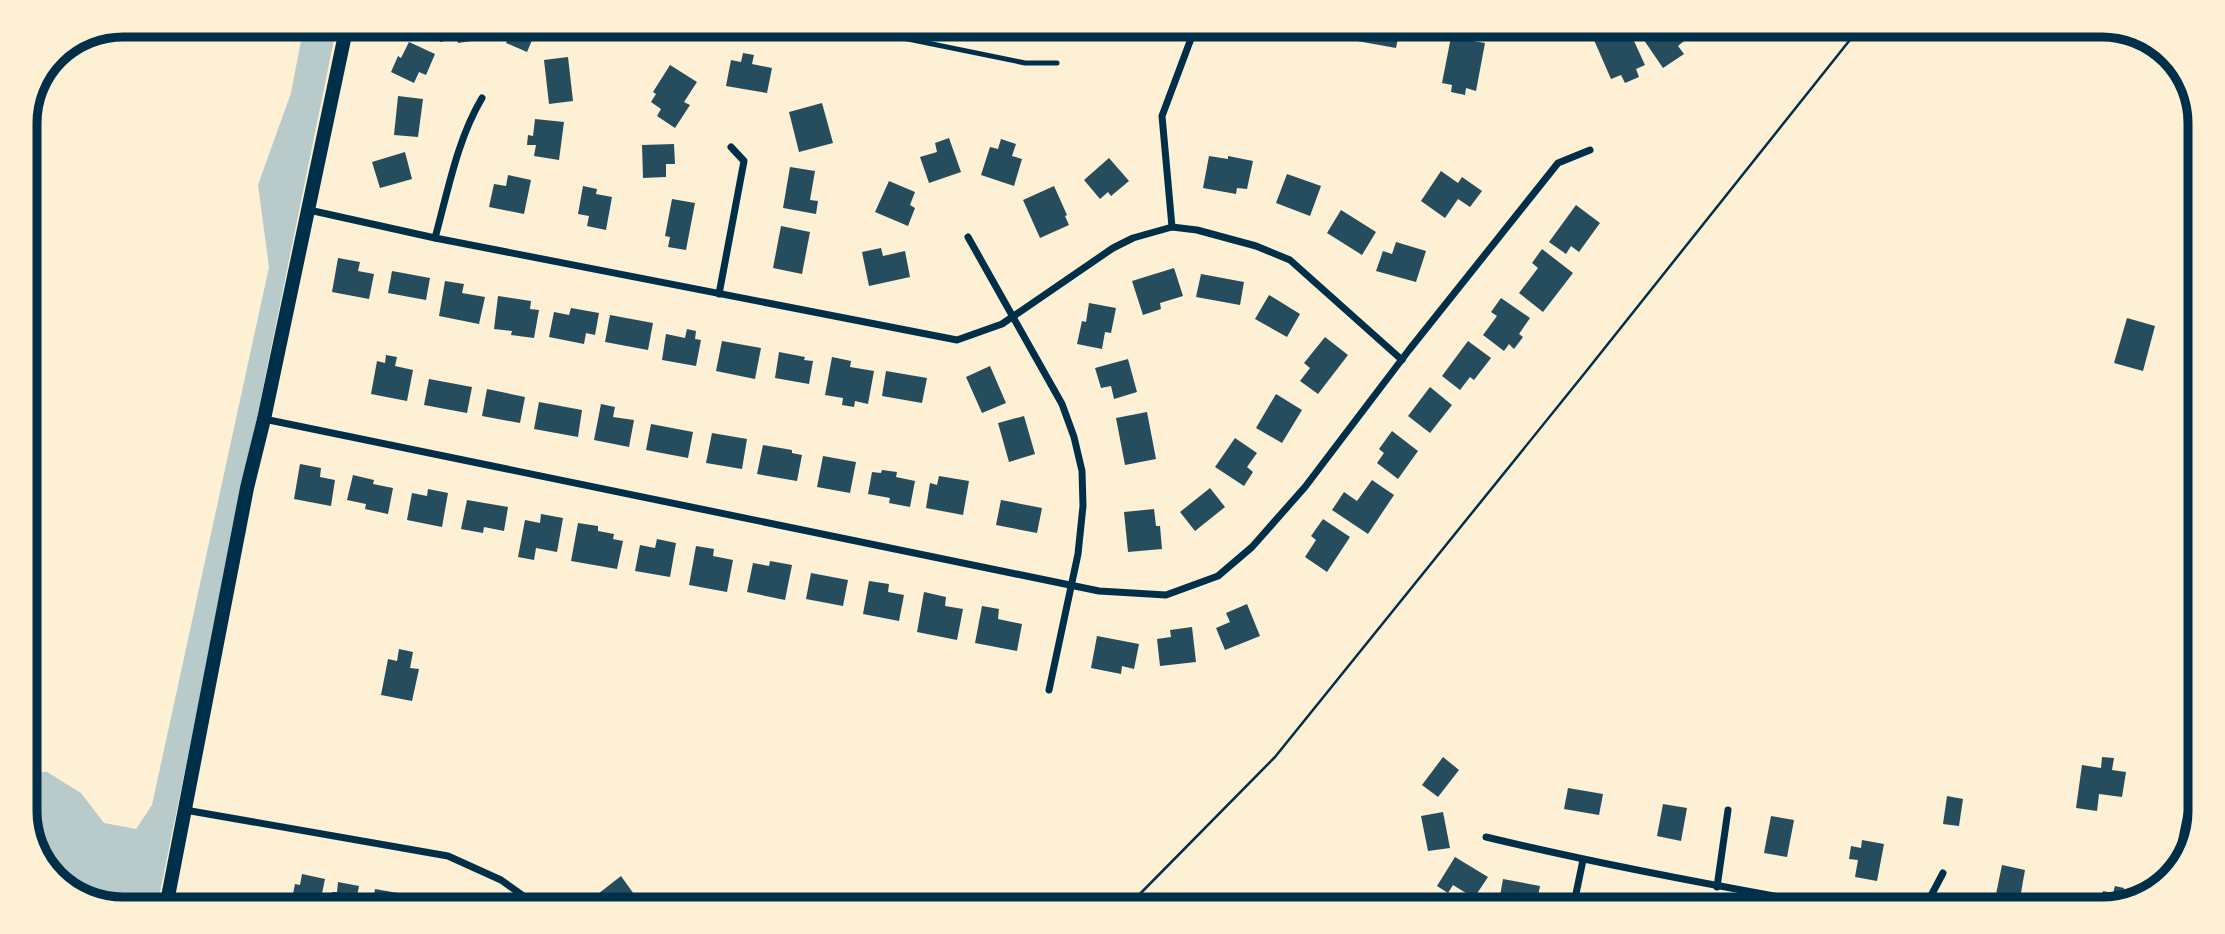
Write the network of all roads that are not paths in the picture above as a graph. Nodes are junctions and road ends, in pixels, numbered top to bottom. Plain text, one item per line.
1 (345, 37) edge
2 (899, 37) edge
3 (1192, 37) edge
4 (1057, 63) dead end
5 (482, 98) dead end
6 (731, 148) dead end
7 (1590, 150) dead end
8 (309, 210) junction
9 (1172, 227) junction
10 (968, 236) dead end
11 (435, 238) junction
12 (719, 294) junction
13 (1014, 316) junction
14 (1402, 360) junction
15 (264, 419) junction
16 (1071, 585) junction
17 (1049, 690) dead end
18 (185, 810) junction
19 (1728, 810) dead end
20 (1486, 837) dead end
21 (1583, 860) junction
22 (1943, 873) dead end
23 (1717, 887) junction
24 (168, 897) edge
25 (524, 897) edge
26 (1575, 897) edge
27 (1777, 897) edge
28 (1930, 897) edge

1 - 8 main road
2 - 4 lane
3 - 9 street
5 - 11 street
6 - 12 street
7 - 14 street
8 - 11 street
8 - 15 main road
9 - 13 street
9 - 14 street
10 - 13 street
11 - 12 street
12 - 13 street
13 - 16 street
14 - 16 street
15 - 16 street
15 - 18 main road
16 - 17 street
18 - 24 main road
18 - 25 street
19 - 23 street
20 - 21 street
21 - 23 street
21 - 26 street
22 - 28 street
23 - 27 street

